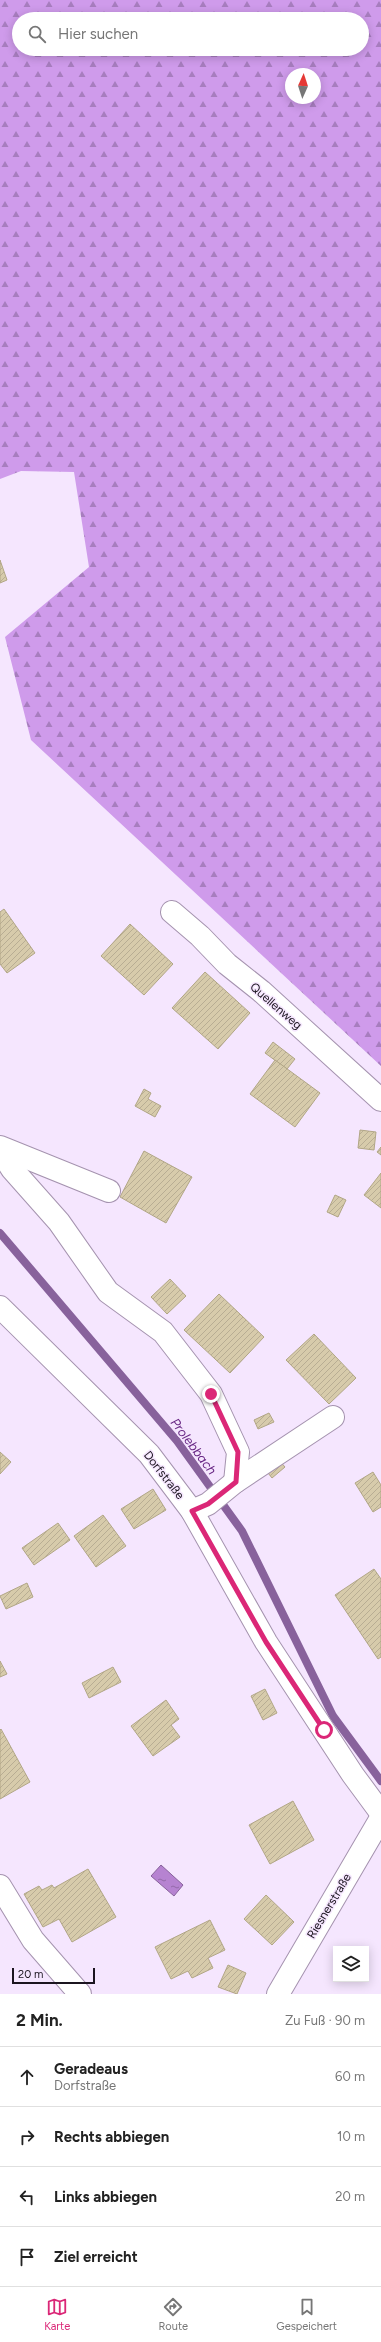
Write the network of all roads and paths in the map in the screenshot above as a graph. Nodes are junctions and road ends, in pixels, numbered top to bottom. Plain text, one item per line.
1 (172, 912) dead end
2 (381, 1100) edge
3 (0, 1148) edge
4 (109, 1192) dead end
5 (0, 1307) edge
6 (332, 1417) dead end
7 (236, 1482) junction
8 (200, 1508) junction
9 (381, 1813) edge
10 (381, 1818) edge
11 (0, 1886) edge
12 (80, 1994) edge
13 (278, 1994) edge

1 - 2 street, Quellenweg
3 - 4 street
3 - 7 street
5 - 8 street, Dorfstraße
6 - 7 street
7 - 8 street
8 - 9 street, Dorfstraße
10 - 13 street, Riesnerstraße
11 - 12 street

